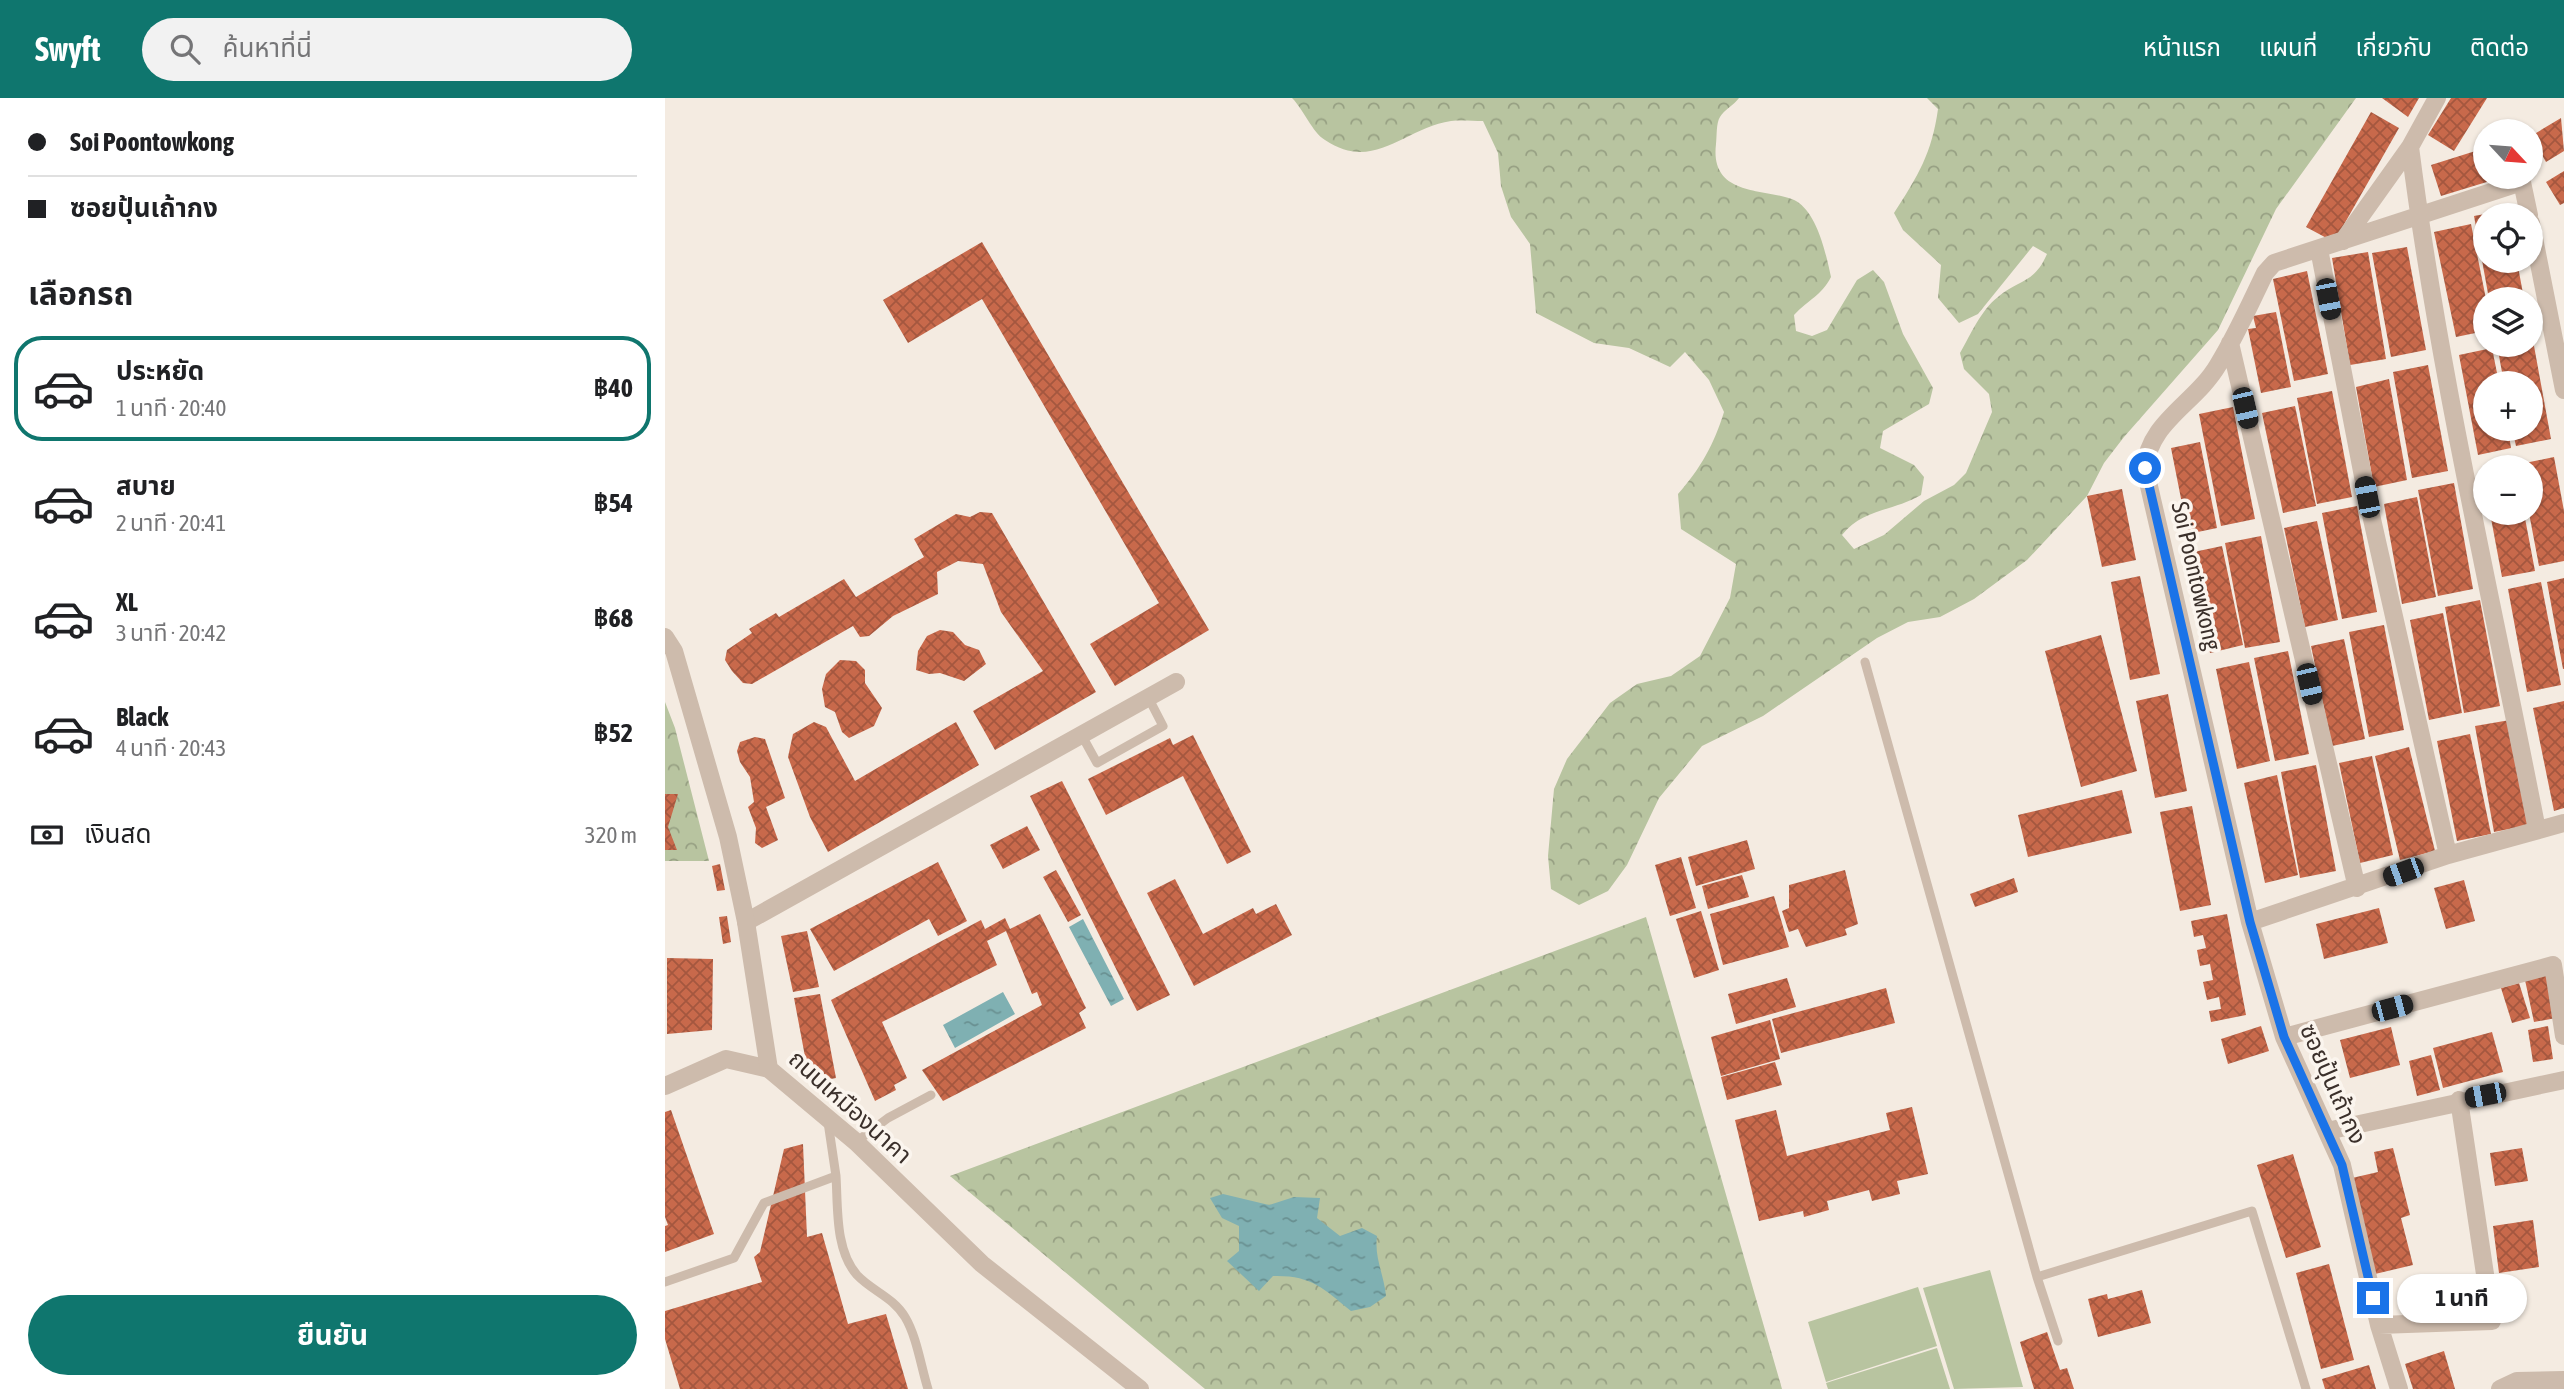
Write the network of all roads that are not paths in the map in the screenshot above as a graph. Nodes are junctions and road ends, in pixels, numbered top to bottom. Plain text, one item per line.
1 (2437, 98) edge
2 (2410, 146) junction
3 (2526, 203) edge
4 (2418, 216) junction
5 (2343, 241) junction
6 (2319, 249) junction
7 (2541, 273) edge
8 (2230, 343) junction
9 (2564, 390) edge
10 (665, 637) edge
11 (1865, 662) dead end
12 (1176, 682) dead end
13 (1148, 697) junction
14 (1081, 734) junction
15 (2564, 823) edge
16 (2537, 830) junction
17 (2448, 855) junction
18 (2357, 888) junction
19 (746, 922) junction
20 (2250, 922) junction
21 (2564, 1036) edge
22 (2284, 1037) junction
23 (769, 1069) junction
24 (2564, 1080) edge
25 (665, 1086) edge
26 (930, 1095) dead end
27 (2459, 1100) junction
28 (828, 1120) junction
29 (2327, 1131) junction
30 (856, 1142) junction
31 (836, 1176) junction
32 (2037, 1277) junction
33 (665, 1282) edge
34 (2379, 1325) junction
35 (2059, 1341) dead end
36 (2564, 1380) edge
37 (928, 1389) edge
38 (1140, 1389) edge
39 (2306, 1389) edge
40 (2399, 1389) edge
41 (2500, 1389) edge

1 - 2 street
2 - 4 street
2 - 5 street
3 - 4 street
4 - 5 street
4 - 16 street
5 - 6 street
6 - 8 street, Soi Poontowkong
6 - 17 street
7 - 9 street
8 - 18 street
8 - 20 street, Soi Poontowkong
10 - 19 street, ถนนเหมืองนาคา
11 - 32 lane
12 - 13 street
13 - 14 street
13 - 14 lane
14 - 19 street
15 - 16 street
16 - 17 street
17 - 18 street
18 - 20 street
19 - 23 street, ถนนเหมืองนาคา
20 - 22 street, ซอยปุ้นเถ้ากง
21 - 22 street
22 - 29 street, ซอยปุ้นเถ้ากง
23 - 25 street
23 - 28 street, ถนนเหมืองนาคา
24 - 27 street
26 - 30 lane
27 - 29 street
27 - 34 street
28 - 30 street, ถนนเหมืองนาคา
28 - 31 lane
29 - 34 street, ซอยปุ้นเถ้ากง
30 - 38 street, ถนนเหมืองนาคา
31 - 33 lane
31 - 37 lane
32 - 35 lane
32 - 39 lane
34 - 40 street, ซอยปุ้นเถ้ากง
36 - 41 street

